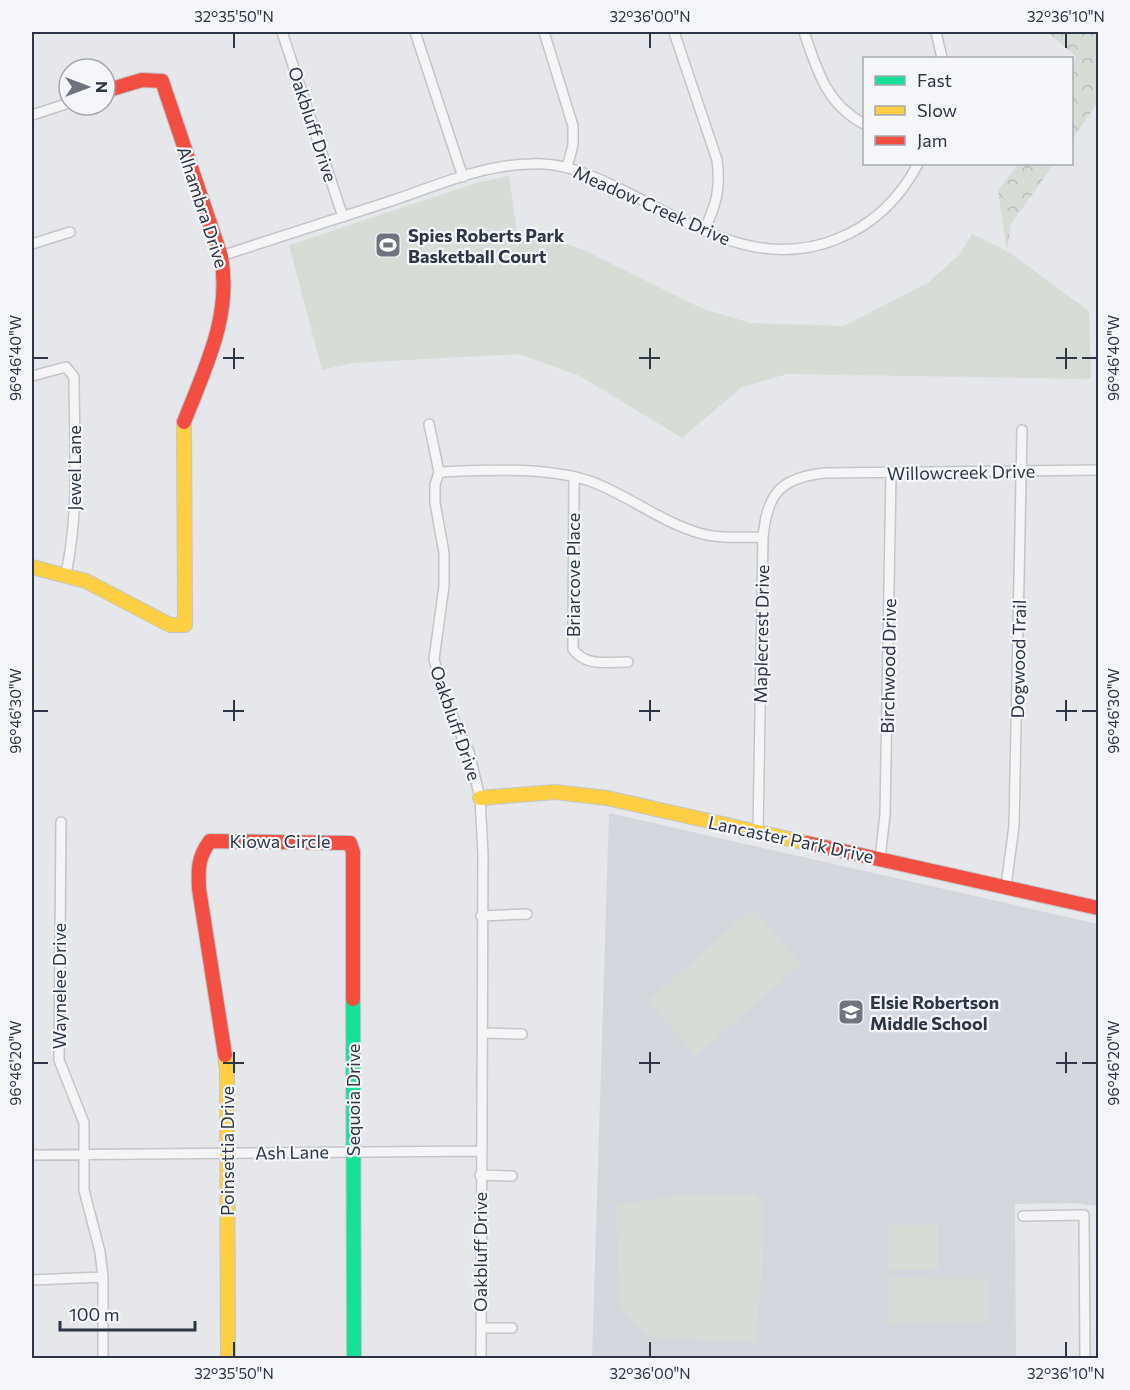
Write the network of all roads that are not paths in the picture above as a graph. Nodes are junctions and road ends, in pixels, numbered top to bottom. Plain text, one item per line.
1 (282, 32) edge
2 (415, 32) edge
3 (544, 32) edge
4 (674, 32) edge
5 (804, 32) edge
6 (936, 32) edge
7 (942, 57) edge
8 (117, 87) edge
9 (57, 107) edge
10 (32, 115) edge
11 (863, 123) edge
12 (917, 165) edge
13 (567, 167) junction
14 (463, 177) junction
15 (344, 217) junction
16 (704, 230) junction
17 (70, 232) dead end
18 (32, 244) edge
19 (221, 256) junction
20 (32, 376) edge
21 (429, 424) dead end
22 (1022, 430) dead end
23 (1098, 470) edge
24 (1022, 471) junction
25 (439, 472) junction
26 (824, 473) joint
27 (891, 473) junction
28 (574, 477) junction
29 (763, 537) junction
30 (32, 567) edge
31 (66, 573) junction
32 (628, 662) dead end
33 (480, 798) junction
34 (61, 822) dead end
35 (758, 832) junction
36 (210, 841) joint
37 (350, 843) joint
38 (880, 858) junction
39 (1006, 886) junction
40 (1098, 908) edge
41 (527, 914) dead end
42 (482, 916) junction
43 (482, 1033) junction
44 (522, 1034) dead end
45 (354, 1151) junction
46 (480, 1151) junction
47 (228, 1153) junction
48 (83, 1154) junction
49 (32, 1155) edge
50 (480, 1175) junction
51 (512, 1176) dead end
52 (1023, 1216) dead end
53 (103, 1277) junction
54 (32, 1280) edge
55 (481, 1328) junction
56 (512, 1328) dead end
57 (103, 1359) edge
58 (228, 1359) edge
59 (354, 1359) edge
60 (481, 1359) edge
61 (1085, 1359) edge

1 - 15 street, Oakbluff Drive
2 - 14 street
3 - 13 street
4 - 16 street
5 - 11 street
6 - 7 street
8 - 19 street, Alhambra Drive
9 - 10 street
12 - 16 street, Meadow Creek Drive
13 - 14 street, Meadow Creek Drive
13 - 16 street, Meadow Creek Drive
14 - 15 street, Meadow Creek Drive
15 - 19 street, Meadow Creek Drive
17 - 18 street
19 - 31 street, Alhambra Drive
20 - 31 street, Jewel Lane
21 - 25 street, Oakbluff Drive
22 - 24 street, Dogwood Trail
23 - 24 street, Willowcreek Drive
24 - 27 street, Willowcreek Drive
24 - 39 street, Dogwood Trail
25 - 28 street
25 - 33 street, Oakbluff Drive
26 - 27 street, Willowcreek Drive
26 - 29 street, Maplecrest Drive
27 - 38 street, Birchwood Drive
28 - 29 street
28 - 32 street, Briarcove Place
29 - 35 street, Maplecrest Drive
30 - 31 street
33 - 35 street, Lancaster Park Drive
33 - 42 street, Oakbluff Drive
34 - 48 street, Waynelee Drive
35 - 38 street, Lancaster Park Drive
36 - 37 street, Kiowa Circle
36 - 47 street, Poinsettia Drive
37 - 45 street, Sequoia Drive
38 - 39 street, Lancaster Park Drive
39 - 40 street, Lancaster Park Drive
41 - 42 street
42 - 43 street, Oakbluff Drive
43 - 44 street
43 - 46 street, Oakbluff Drive
45 - 46 street, Ash Lane
45 - 47 street, Ash Lane
45 - 59 street, Sequoia Drive
46 - 50 street, Oakbluff Drive
47 - 48 street, Ash Lane
47 - 58 street, Poinsettia Drive
48 - 49 street, Ash Lane
48 - 53 street, Waynelee Drive
50 - 51 street, Oakbluff Drive
50 - 55 street, Oakbluff Drive
52 - 61 street
53 - 54 street
53 - 57 street, Waynelee Drive
55 - 56 street, Oakbluff Drive
55 - 60 street, Oakbluff Drive

